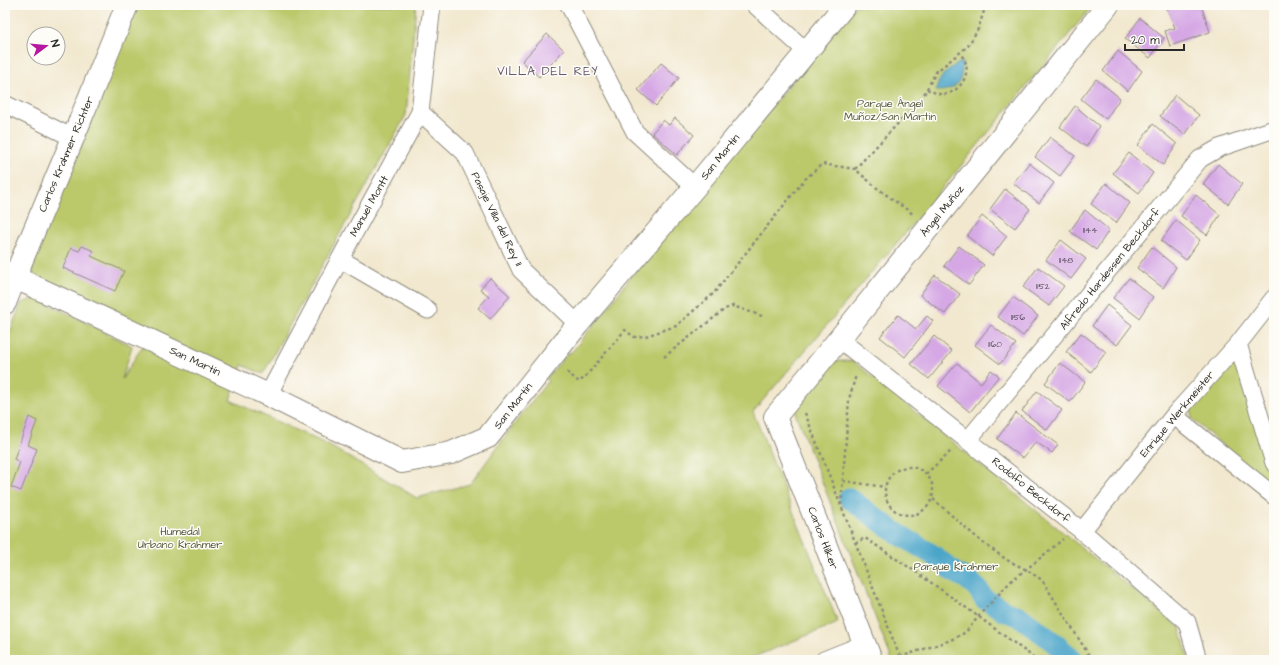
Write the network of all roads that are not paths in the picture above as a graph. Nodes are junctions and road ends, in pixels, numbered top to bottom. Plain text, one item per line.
1 (432, 5) edge
2 (570, 5) edge
3 (755, 5) edge
4 (845, 5) edge
5 (1108, 5) edge
6 (125, 6) edge
7 (806, 51) junction
8 (5, 104) edge
9 (420, 112) junction
10 (1274, 129) edge
11 (73, 138) junction
12 (696, 187) junction
13 (340, 258) junction
14 (10, 275) edge
15 (1274, 298) edge
16 (5, 303) edge
17 (428, 310) dead end
18 (578, 324) junction
19 (839, 339) junction
20 (1238, 344) junction
21 (268, 395) junction
22 (1175, 414) junction
23 (775, 416) joint
24 (968, 440) junction
25 (1274, 463) edge
26 (1274, 496) edge
27 (1082, 531) junction
28 (867, 652) edge
29 (824, 660) edge
30 (1198, 660) edge

1 - 9 street, Manuel Montt
2 - 12 street
3 - 7 street
4 - 7 street, San Martín
5 - 19 street, Ángel Muñoz
6 - 11 street, Carlos Krahmer Richter
7 - 12 street, San Martín
8 - 11 street
9 - 13 street, Manuel Montt
9 - 18 street, Pasaje Villa del Rey 11
10 - 24 street, Alfredo Hardessen Beckdorf
11 - 14 street, Carlos Krahmer Richter
12 - 18 street, San Martín
13 - 17 street
13 - 21 street, Manuel Montt
14 - 16 street, Carlos Krahmer Richter
14 - 21 street, San Martín
15 - 20 street, Enrique Werkmeister
18 - 21 street, San Martín
19 - 23 street, Ángel Muñoz
19 - 24 street, Rodolfo Beckdorf
20 - 22 street, Enrique Werkmeister
20 - 25 street
22 - 26 street
22 - 27 street, Enrique Werkmeister
23 - 28 street, Carlos Hilker
24 - 27 street, Rodolfo Beckdorf
27 - 30 street, Rodolfo Beckdorf
28 - 29 street

